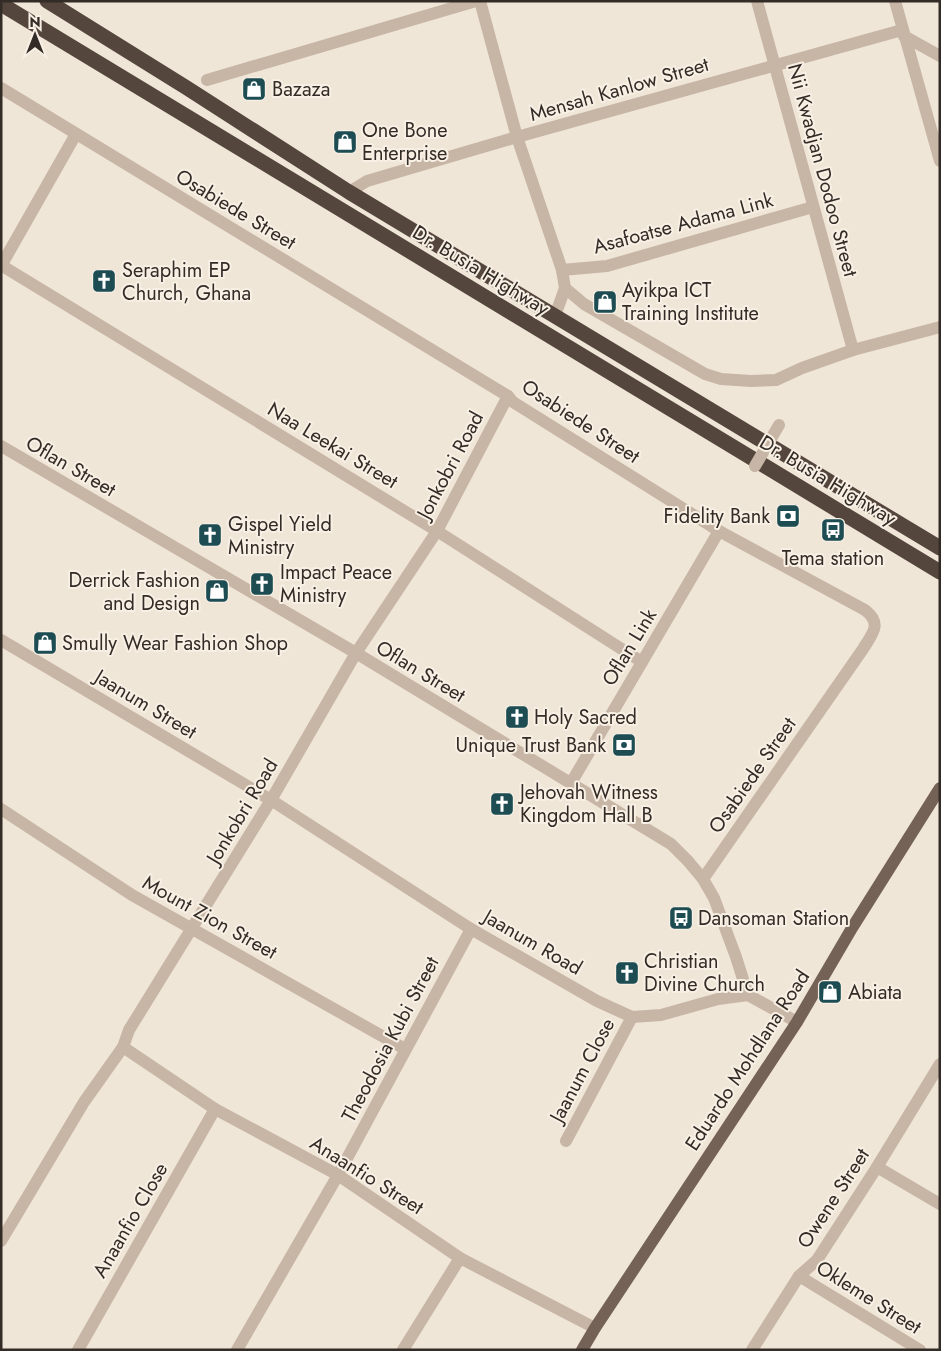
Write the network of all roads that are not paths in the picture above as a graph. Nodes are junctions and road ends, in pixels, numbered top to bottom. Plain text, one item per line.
1 (47, 1) edge
2 (476, 1) edge
3 (480, 1) edge
4 (757, 1) edge
5 (895, 1) edge
6 (1, 4) edge
7 (903, 33) junction
8 (940, 56) edge
9 (775, 64) junction
10 (207, 80) dead end
11 (1, 88) edge
12 (76, 134) junction
13 (517, 137) junction
14 (940, 161) edge
15 (349, 192) junction
16 (813, 207) junction
17 (1, 266) edge
18 (562, 270) junction
19 (565, 288) junction
20 (555, 316) junction
21 (940, 327) edge
22 (853, 350) junction
23 (508, 396) junction
24 (779, 425) dead end
25 (1, 446) edge
26 (755, 466) dead end
27 (438, 531) junction
28 (719, 531) junction
29 (940, 548) edge
30 (940, 572) edge
31 (1, 640) edge
32 (356, 653) junction
33 (642, 662) junction
34 (571, 783) junction
35 (940, 788) edge
36 (271, 800) junction
37 (1, 809) edge
38 (703, 879) junction
39 (471, 928) junction
40 (193, 929) junction
41 (748, 995) junction
42 (632, 1017) junction
43 (797, 1022) junction
44 (123, 1047) junction
45 (405, 1049) junction
46 (940, 1064) edge
47 (215, 1109) junction
48 (566, 1141) dead end
49 (877, 1167) junction
50 (338, 1175) junction
51 (940, 1204) edge
52 (1, 1241) edge
53 (460, 1258) junction
54 (799, 1276) junction
55 (594, 1328) junction
56 (78, 1350) edge
57 (237, 1350) edge
58 (403, 1350) edge
59 (582, 1350) edge
60 (752, 1350) edge
61 (920, 1350) edge

1 - 15 highway, Dr. Busia Highway
2 - 10 street
3 - 13 street
4 - 9 street, Nii Kwadjan Dodoo Street
5 - 7 street
6 - 30 highway, Dr. Busia Highway
7 - 8 street
7 - 9 street, Mensah Kanlow Street
7 - 14 street
9 - 13 street, Mensah Kanlow Street
9 - 16 street, Nii Kwadjan Dodoo Street
11 - 12 street, Osabiede Street
12 - 17 street
12 - 23 street, Osabiede Street
13 - 15 street, Mensah Kanlow Street
13 - 18 street
15 - 20 highway, Dr. Busia Highway
16 - 18 street, Asafoatse Adama Link
16 - 22 street, Nii Kwadjan Dodoo Street
17 - 27 street, Naa Leekai Street
18 - 19 street
19 - 20 street
19 - 22 street
20 - 29 highway, Dr. Busia Highway
21 - 22 street
23 - 27 street, Jonkobri Road
23 - 28 street, Osabiede Street
24 - 26 street, bridge
25 - 32 street, Oflan Street
27 - 32 street, Jonkobri Road
27 - 33 street, Naa Leekai Street
28 - 33 street, Oflan Link
28 - 38 street, Osabiede Street
31 - 36 street, Jaanum Street
32 - 34 street, Oflan Street
32 - 36 street, Jonkobri Road
33 - 34 street, Oflan Link
34 - 38 street, Oflan Street
35 - 43 main road, Eduardo Mohdlana Road
36 - 39 street, Jaanum Road
36 - 40 street, Jonkobri Road
37 - 40 street, Mount Zion Street
38 - 41 street, Oflan Street
39 - 42 street, Jaanum Road
39 - 45 street, Theodosia Kubi Street
40 - 44 street, Jonkobri Road
40 - 45 street, Mount Zion Street
41 - 42 street
41 - 43 street
42 - 48 street, Jaanum Close
43 - 55 main road, Eduardo Mohdlana Road
44 - 47 street, Anaanfio Street
44 - 52 street, Jonkobri Road
45 - 50 street, Theodosia Kubi Street
46 - 49 street, Owene Street
47 - 50 street, Anaanfio Street
47 - 56 street, Anaanfio Close
49 - 51 street
49 - 54 street, Owene Street
50 - 53 street, Anaanfio Street
50 - 57 street, Theodosia Kubi Street
53 - 55 street, Anaanfio Street
53 - 58 street
54 - 60 street, Owene Street
54 - 61 street, Okleme Street
55 - 59 main road, Eduardo Mohdlana Road

